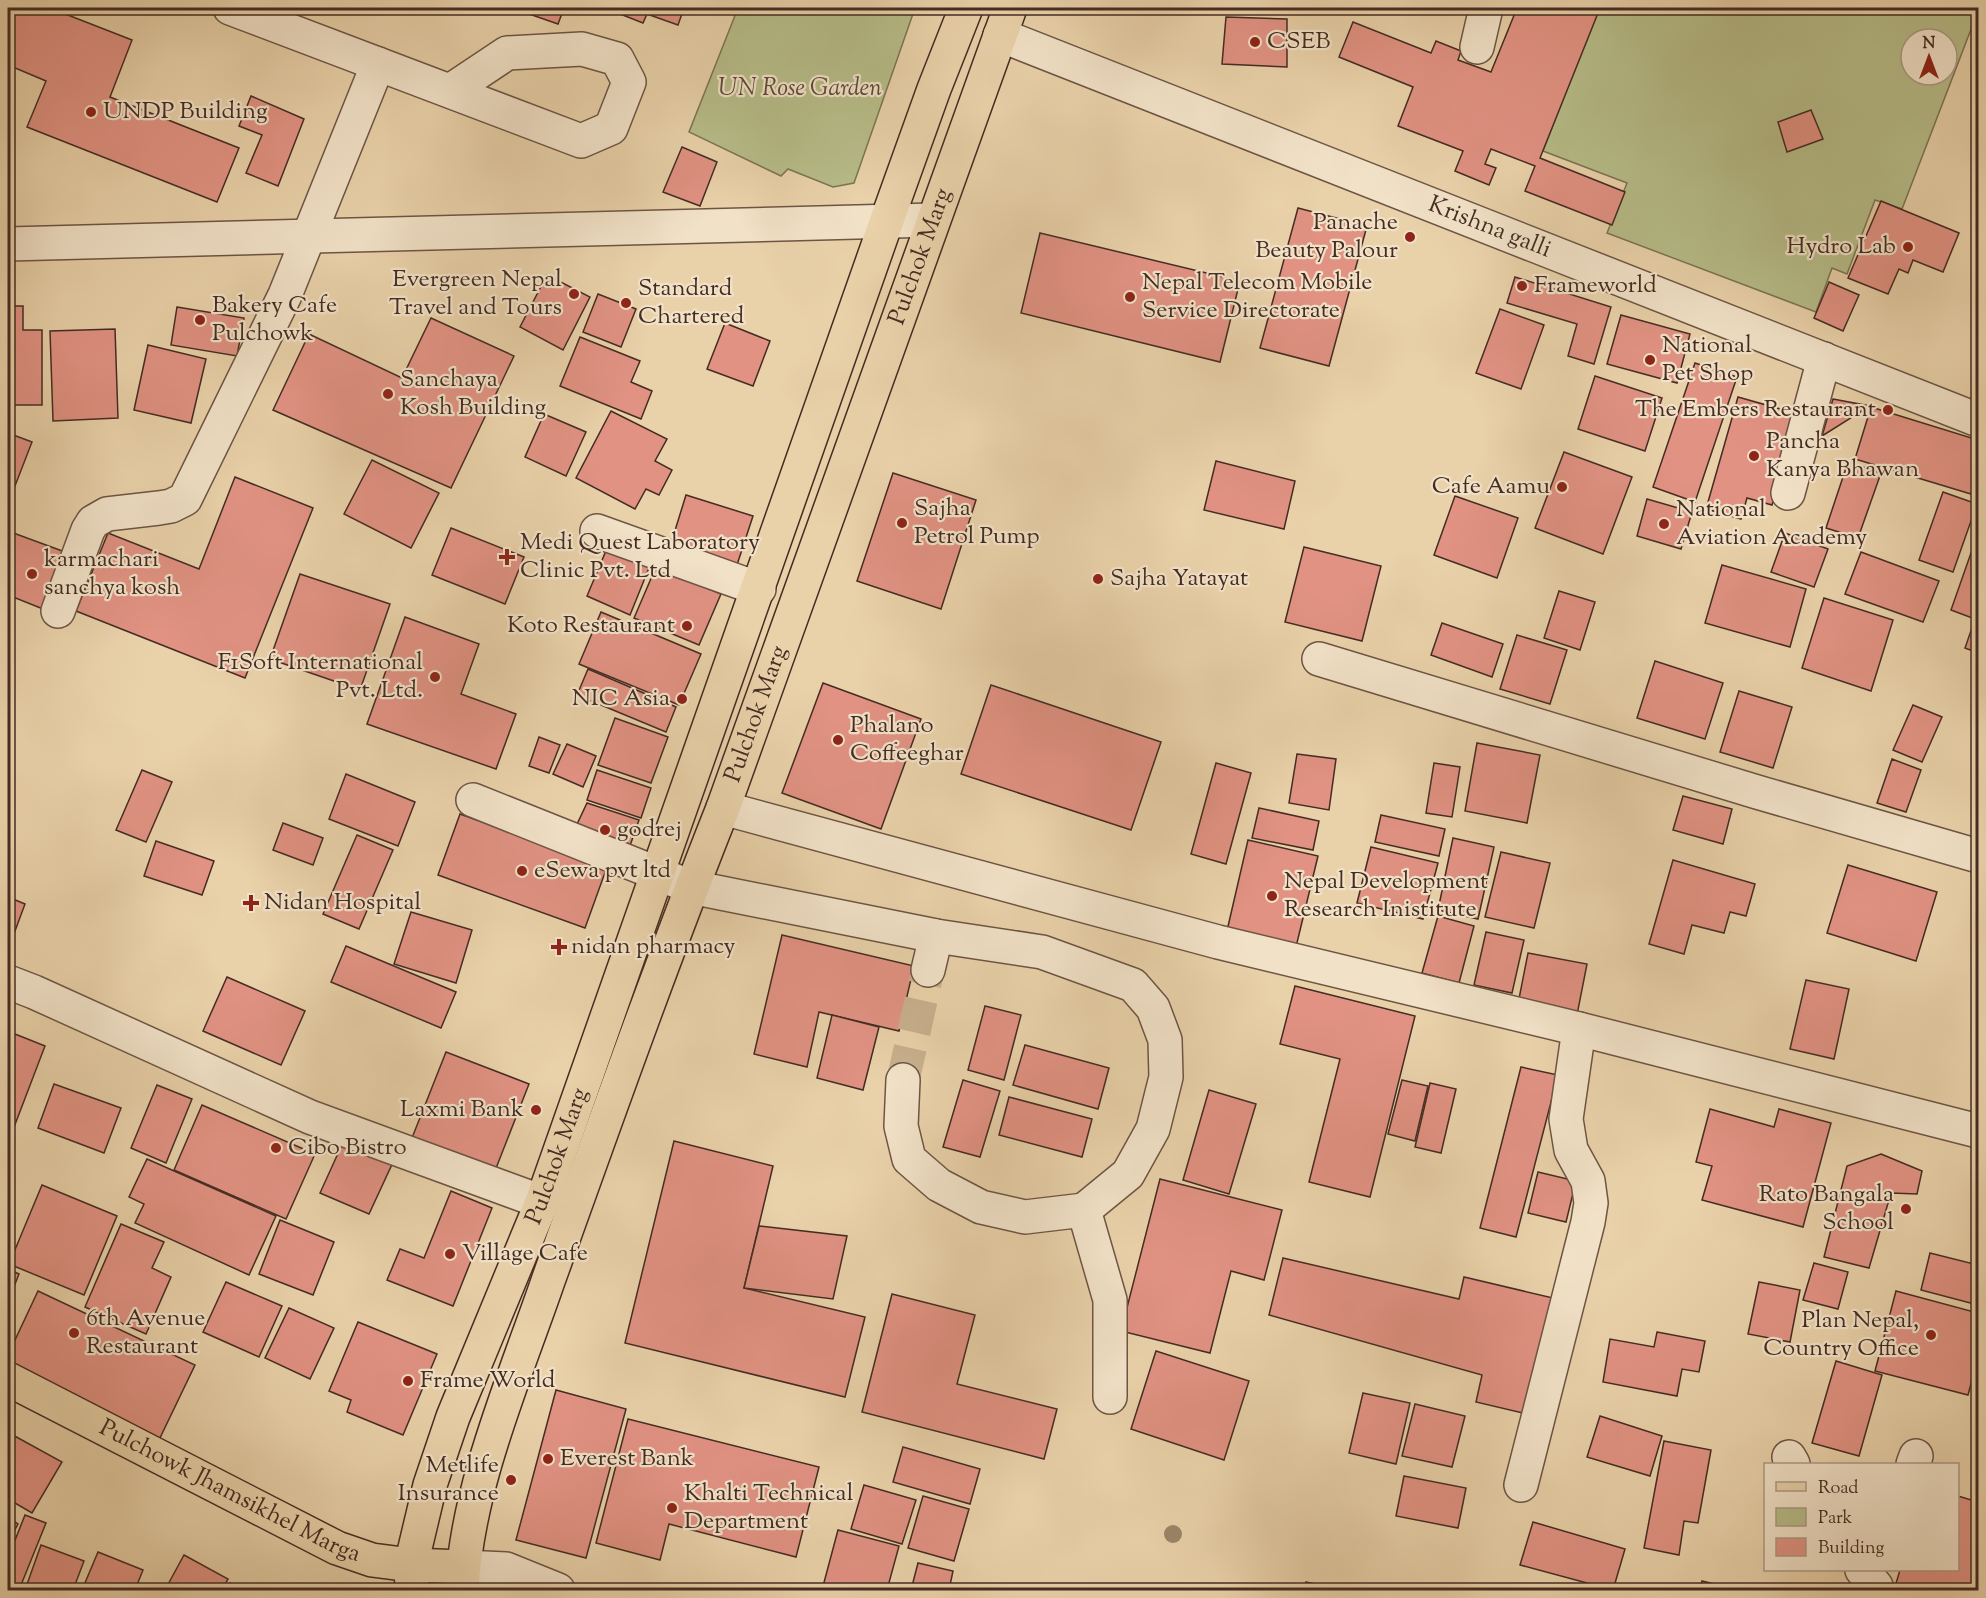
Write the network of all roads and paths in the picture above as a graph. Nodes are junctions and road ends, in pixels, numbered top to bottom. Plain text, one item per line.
1 (230, 8) edge
2 (966, 8) edge
3 (1486, 8) edge
4 (272, 15) edge
5 (1005, 21) edge
6 (1477, 47) dead end
7 (378, 64) junction
8 (450, 91) junction
9 (933, 219) junction
10 (887, 220) junction
11 (310, 237) junction
12 (8, 244) edge
13 (1824, 359) junction
14 (1978, 420) edge
15 (1788, 493) dead end
16 (597, 531) dead end
17 (759, 589) junction
18 (58, 611) dead end
19 (1319, 659) dead end
20 (473, 800) dead end
21 (723, 808) junction
22 (1978, 856) edge
23 (658, 873) junction
24 (692, 886) junction
25 (936, 936) junction
26 (928, 970) tunnel mouth
27 (8, 982) edge
28 (1579, 1029) junction
29 (903, 1080) tunnel mouth
30 (1978, 1131) edge
31 (542, 1202) junction
32 (1084, 1210) junction
33 (8, 1379) edge
34 (1110, 1397) dead end
35 (1521, 1485) dead end
36 (411, 1578) edge
37 (463, 1579) edge
38 (558, 1590) edge

1 - 4 street
2 - 10 main road, Pulchok Marg
3 - 6 street
4 - 7 street
5 - 9 main road, Pulchok Marg
5 - 13 street, Krishna galli
7 - 8 street
7 - 11 street
8 - 8 street
9 - 10 street
9 - 21 main road, Pulchok Marg
10 - 11 street
10 - 17 main road, Pulchok Marg
11 - 12 street
11 - 18 street
13 - 14 street, Krishna galli
13 - 15 street
16 - 17 street
17 - 23 main road, Pulchok Marg
19 - 22 street
20 - 23 street
21 - 24 main road, Pulchok Marg
21 - 28 street
23 - 24 street
23 - 31 main road, Pulchok Marg
24 - 25 street
24 - 37 main road, Pulchok Marg
25 - 26 street
25 - 32 street
27 - 31 street
28 - 30 street
28 - 35 street
29 - 32 street
31 - 36 main road, Pulchok Marg
32 - 34 street
33 - 36 main road, Pulchowk Jhamsikhel Marga
36 - 37 main road, Pulchowk Jhamsikhel Marga
37 - 38 street

